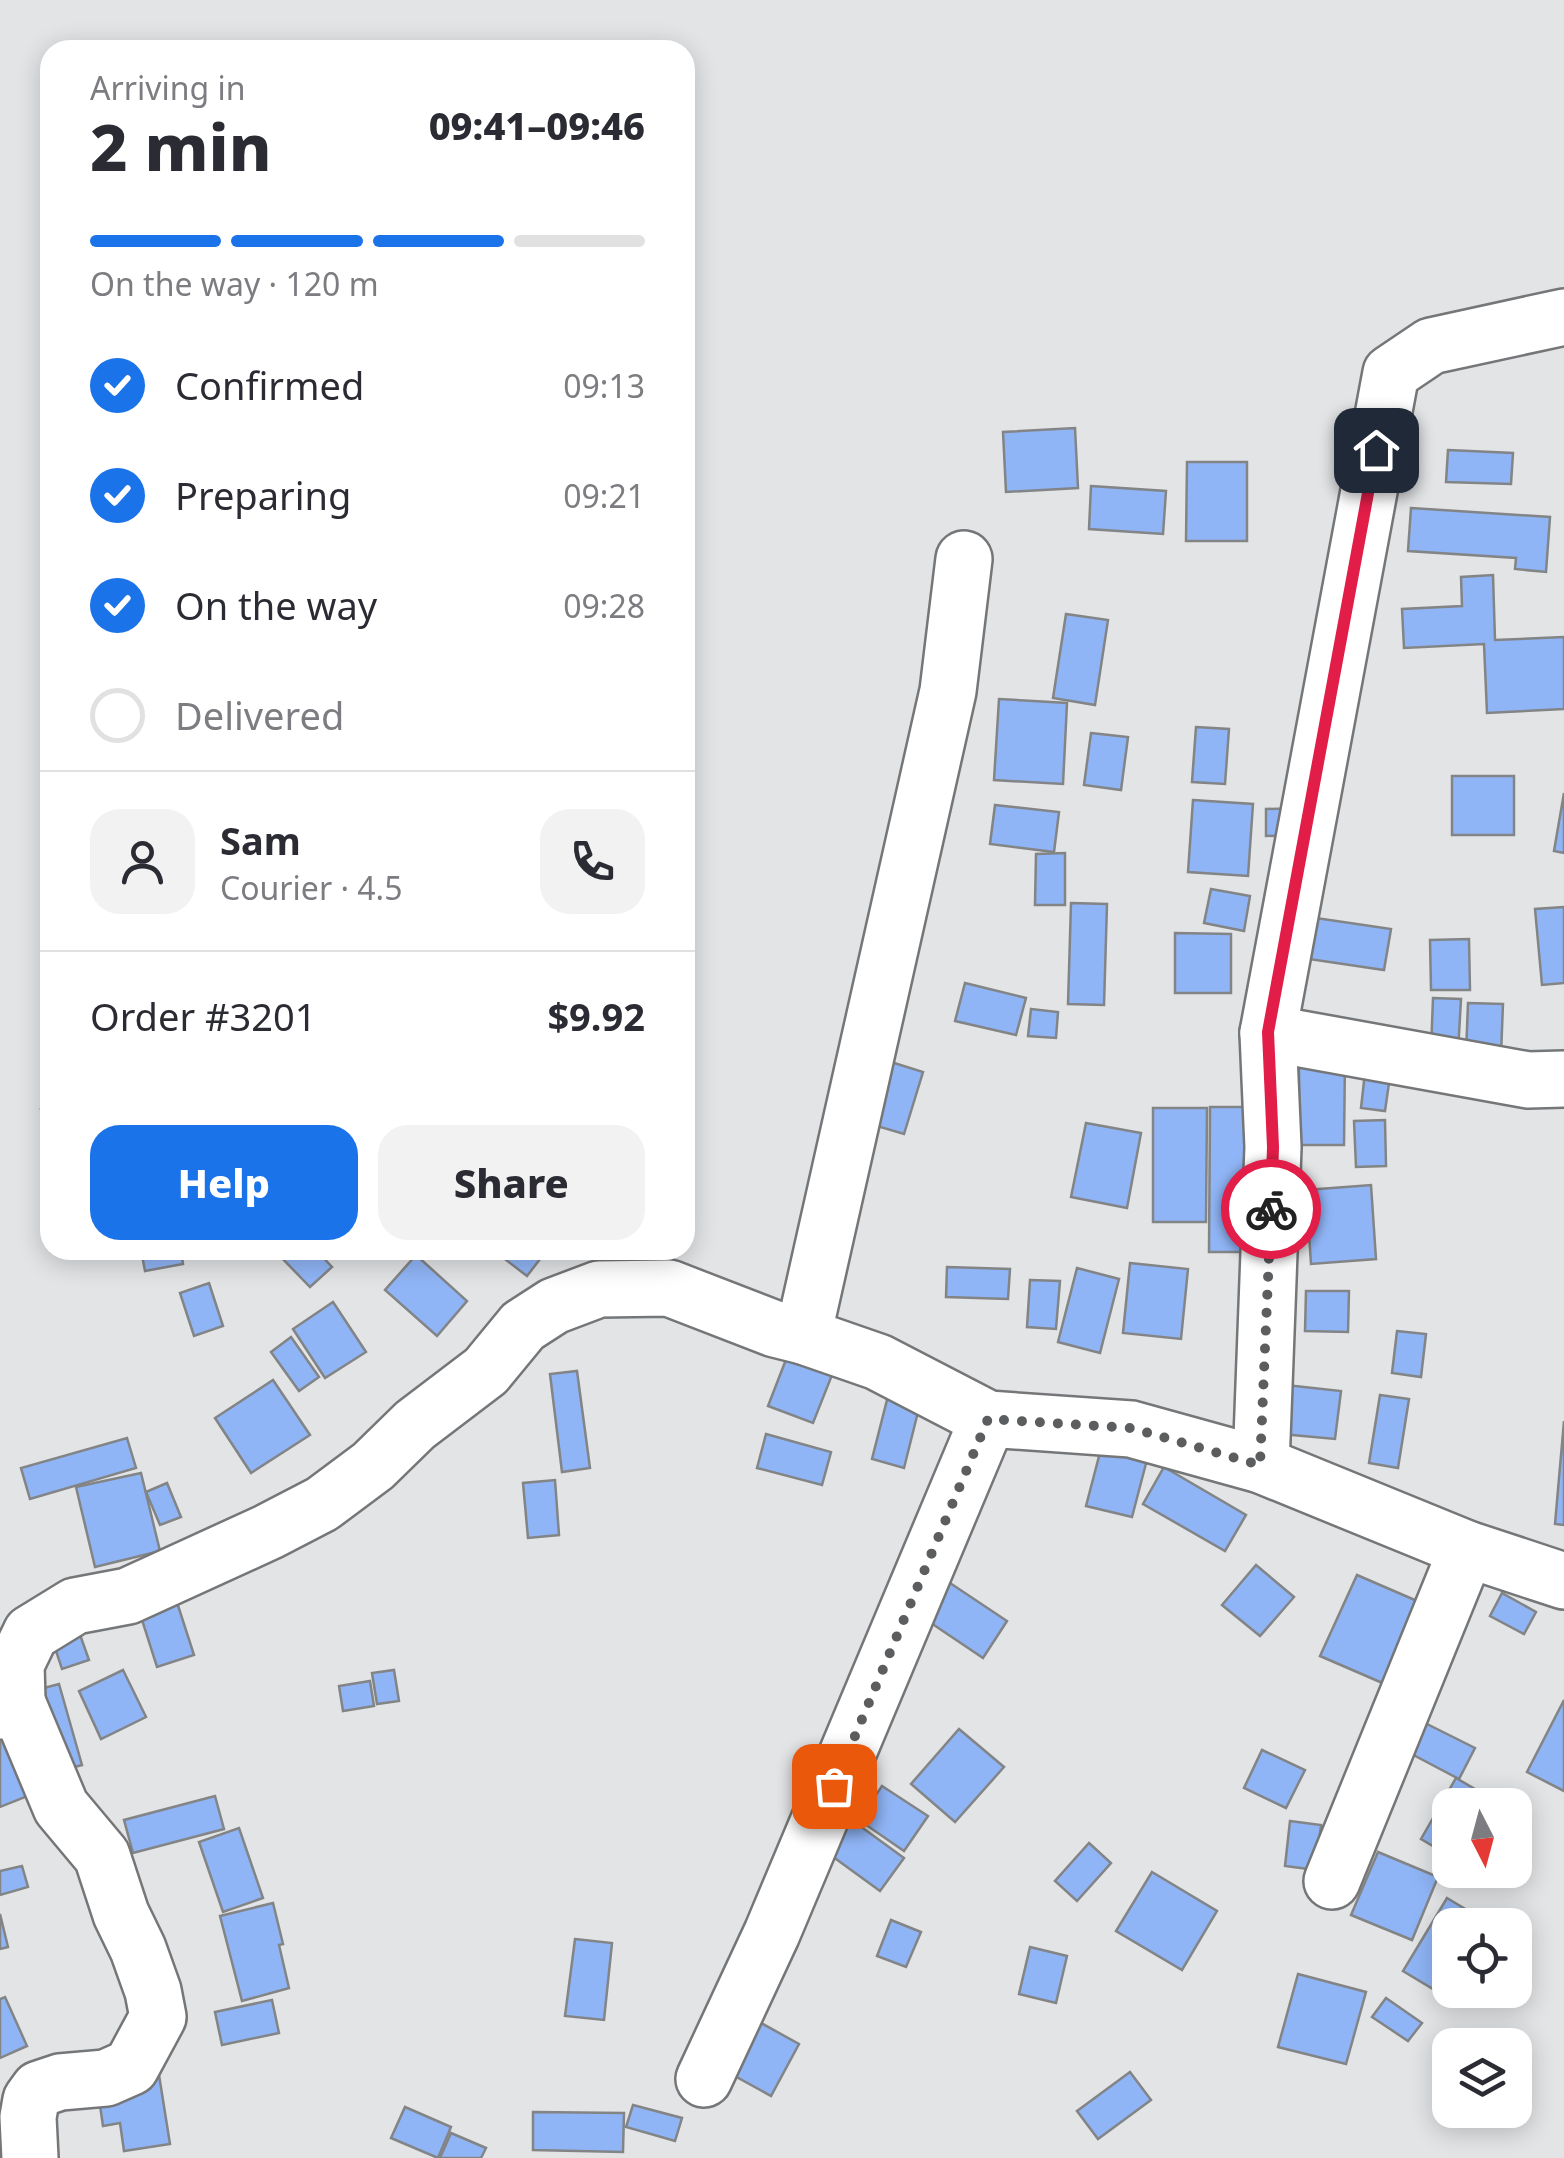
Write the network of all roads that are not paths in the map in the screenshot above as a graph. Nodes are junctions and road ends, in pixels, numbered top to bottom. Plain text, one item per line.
1 (1564, 318) edge
2 (964, 559) dead end
3 (1268, 1032) junction
4 (1564, 1079) edge
5 (804, 1336) junction
6 (988, 1419) junction
7 (1260, 1465) junction
8 (1467, 1550) junction
9 (1564, 1581) edge
10 (8, 1707) edge
11 (1332, 1881) dead end
12 (704, 2079) dead end
13 (30, 2158) edge

1 - 3 street
2 - 5 street
3 - 4 street
3 - 7 street
5 - 6 street
5 - 10 street
6 - 7 street
6 - 12 street
7 - 8 street
8 - 9 street
8 - 11 street
10 - 13 street

